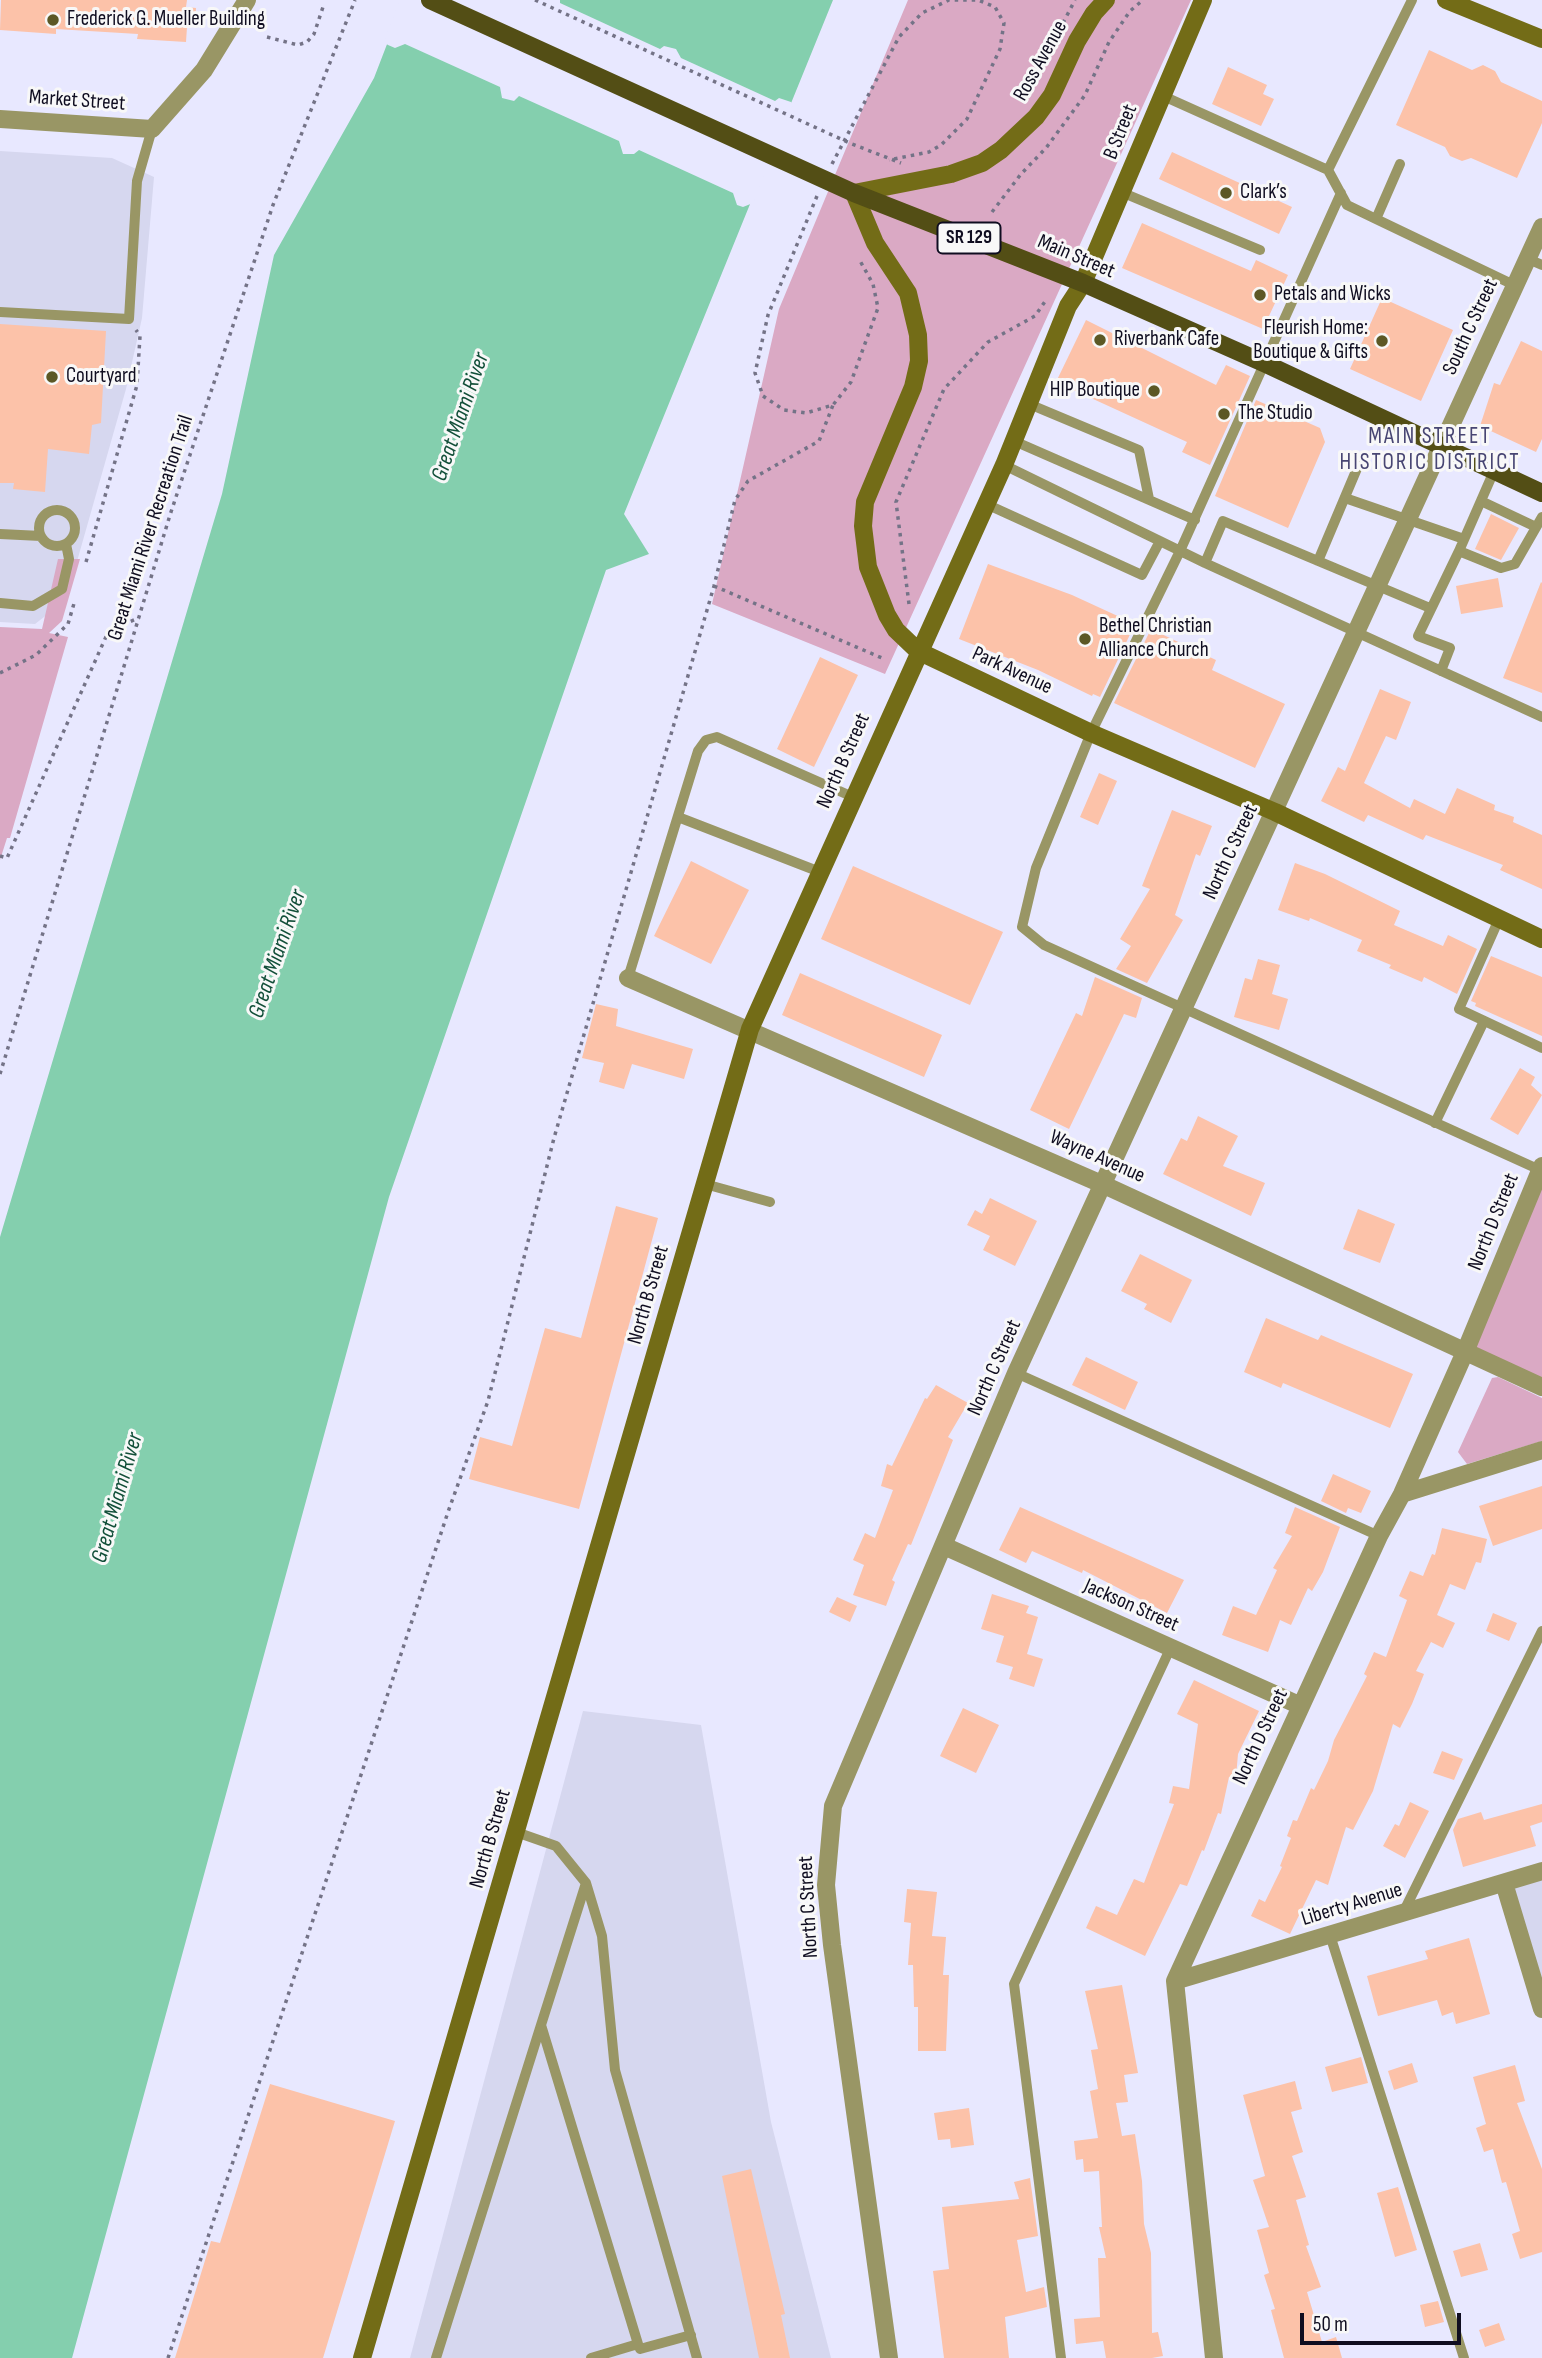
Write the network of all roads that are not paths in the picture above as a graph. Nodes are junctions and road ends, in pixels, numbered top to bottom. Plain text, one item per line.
1 (247, 0) edge
2 (430, 0) edge
3 (1106, 0) edge
4 (1203, 0) edge
5 (1412, 0) edge
6 (1446, 0) edge
7 (1542, 39) edge
8 (1161, 95) junction
9 (0, 119) edge
10 (152, 129) junction
11 (1400, 164) dead end
12 (1328, 170) junction
13 (854, 192) junction
14 (1121, 192) junction
15 (1341, 193) junction
16 (1376, 219) junction
17 (1542, 227) edge
18 (1260, 250) dead end
19 (1535, 262) edge
20 (1083, 283) junction
21 (1516, 286) junction
22 (0, 312) edge
23 (1266, 364) junction
24 (1029, 404) junction
25 (1014, 441) junction
26 (1441, 447) junction
27 (1361, 459) dead end
28 (1004, 465) junction
29 (1494, 471) junction
30 (1542, 493) edge
31 (1345, 498) junction
32 (1149, 499) junction
33 (1481, 501) junction
34 (986, 504) junction
35 (1409, 518) junction
36 (1195, 520) junction
37 (1539, 522) edge
38 (1470, 526) junction
39 (1483, 531) dead end
40 (0, 534) edge
41 (41, 536) junction
42 (1464, 539) junction
43 (1160, 541) junction
44 (66, 544) junction
45 (1511, 544) dead end
46 (1524, 550) junction
47 (1180, 551) junction
48 (1459, 551) junction
49 (1318, 561) junction
50 (1205, 563) junction
51 (1379, 586) junction
52 (0, 603) edge
53 (1430, 608) junction
54 (1357, 634) junction
55 (918, 651) junction
56 (1441, 671) junction
57 (1542, 717) edge
58 (1091, 733) junction
59 (853, 797) junction
60 (1275, 813) junction
61 (678, 817) junction
62 (820, 872) junction
63 (1499, 919) junction
64 (1542, 939) edge
65 (628, 978) joint
66 (1183, 1009) junction
67 (1484, 1021) junction
68 (750, 1029) junction
69 (1542, 1048) edge
70 (1435, 1123) junction
71 (1541, 1168) edge
72 (705, 1184) junction
73 (1104, 1185) junction
74 (770, 1202) dead end
75 (1465, 1353) junction
76 (1016, 1373) junction
77 (1542, 1387) edge
78 (1542, 1450) edge
79 (1402, 1494) junction
80 (1379, 1536) junction
81 (944, 1546) junction
82 (1542, 1631) edge
83 (1170, 1649) junction
84 (1301, 1706) junction
85 (516, 1832) junction
86 (1542, 1871) edge
87 (586, 1883) junction
88 (1504, 1883) junction
89 (1403, 1913) junction
90 (1330, 1935) junction
91 (1175, 1981) junction
92 (1542, 2009) edge
93 (541, 2025) junction
94 (691, 2335) junction
95 (641, 2350) edge
96 (362, 2358) edge
97 (436, 2358) edge
98 (591, 2358) edge
99 (697, 2358) edge
100 (889, 2358) edge
101 (1061, 2358) edge
102 (1214, 2358) edge
103 (1464, 2358) edge

1 - 10 street
2 - 13 main road, Main Street / SR 129
3 - 13 main road, Ross Avenue
4 - 8 main road, B Street
5 - 12 lane
6 - 7 main road
8 - 12 lane
8 - 14 main road, B Street
9 - 10 street, Market Street
10 - 22 lane
11 - 16 lane
12 - 15 lane
13 - 20 main road, Main Street / SR 129
13 - 55 main road, Park Avenue
14 - 18 lane
14 - 20 main road, B Street
15 - 16 lane
15 - 23 lane
16 - 21 lane
17 - 19 street, South C Street
19 - 21 street, South C Street
20 - 23 main road, Main Street / SR 129
20 - 24 main road, North B Street
21 - 26 street, South C Street
23 - 26 main road, Main Street / SR 129
23 - 36 lane
24 - 25 main road, North B Street
24 - 32 lane
25 - 28 main road, North B Street
25 - 32 lane
26 - 29 main road, Main Street / SR 129
26 - 35 street, North C Street
27 - 31 lane
28 - 34 main road, North B Street
28 - 43 lane
29 - 30 main road, Main Street / SR 129
29 - 33 lane
31 - 35 lane
31 - 49 lane
32 - 36 lane
33 - 37 lane
33 - 38 lane
34 - 43 lane
34 - 55 main road, North B Street
35 - 42 lane
35 - 51 street, North C Street
36 - 47 lane
37 - 46 lane
38 - 39 lane
38 - 42 lane
40 - 41 lane
41 - 44 lane
41 - 44 lane
42 - 48 lane
43 - 47 lane
44 - 52 lane
45 - 46 lane
46 - 48 lane
47 - 50 lane
47 - 58 lane
48 - 53 lane
49 - 50 lane
49 - 51 lane
50 - 54 lane
51 - 53 lane
51 - 54 street, North C Street
53 - 56 lane
54 - 56 lane
54 - 60 street, North C Street
55 - 58 main road, Park Avenue
55 - 59 main road, North B Street
56 - 57 lane
58 - 60 main road, Park Avenue
58 - 66 lane
59 - 61 lane
59 - 62 main road, North B Street
60 - 63 main road, Park Avenue
60 - 66 street, North C Street
61 - 62 lane
61 - 65 lane
62 - 68 main road, North B Street
63 - 64 main road, Park Avenue
63 - 67 lane
65 - 68 street, Wayne Avenue
66 - 70 lane
66 - 73 street, North C Street
67 - 69 lane
67 - 70 lane
68 - 72 main road, North B Street
68 - 73 street, Wayne Avenue
70 - 71 lane
71 - 75 street, North D Street
72 - 74 lane
72 - 85 main road, North B Street
73 - 75 street, Wayne Avenue
73 - 76 street, North C Street
75 - 77 street, Wayne Avenue
75 - 79 street, North D Street
76 - 80 lane
76 - 81 street, North C Street
78 - 79 street
79 - 80 street, North D Street
80 - 84 street, North D Street
81 - 83 street, Jackson Street
81 - 100 street, North C Street
82 - 89 lane
83 - 84 street, Jackson Street
83 - 101 lane
84 - 91 street, North D Street
85 - 87 lane
85 - 96 main road, North B Street
86 - 88 street, Liberty Avenue
87 - 93 lane
87 - 94 lane
88 - 89 street, Liberty Avenue
88 - 92 street
89 - 90 street, Liberty Avenue
90 - 91 street, Liberty Avenue
90 - 103 lane
91 - 102 street
93 - 95 lane
93 - 97 lane
94 - 95 lane
94 - 99 lane
95 - 98 lane

